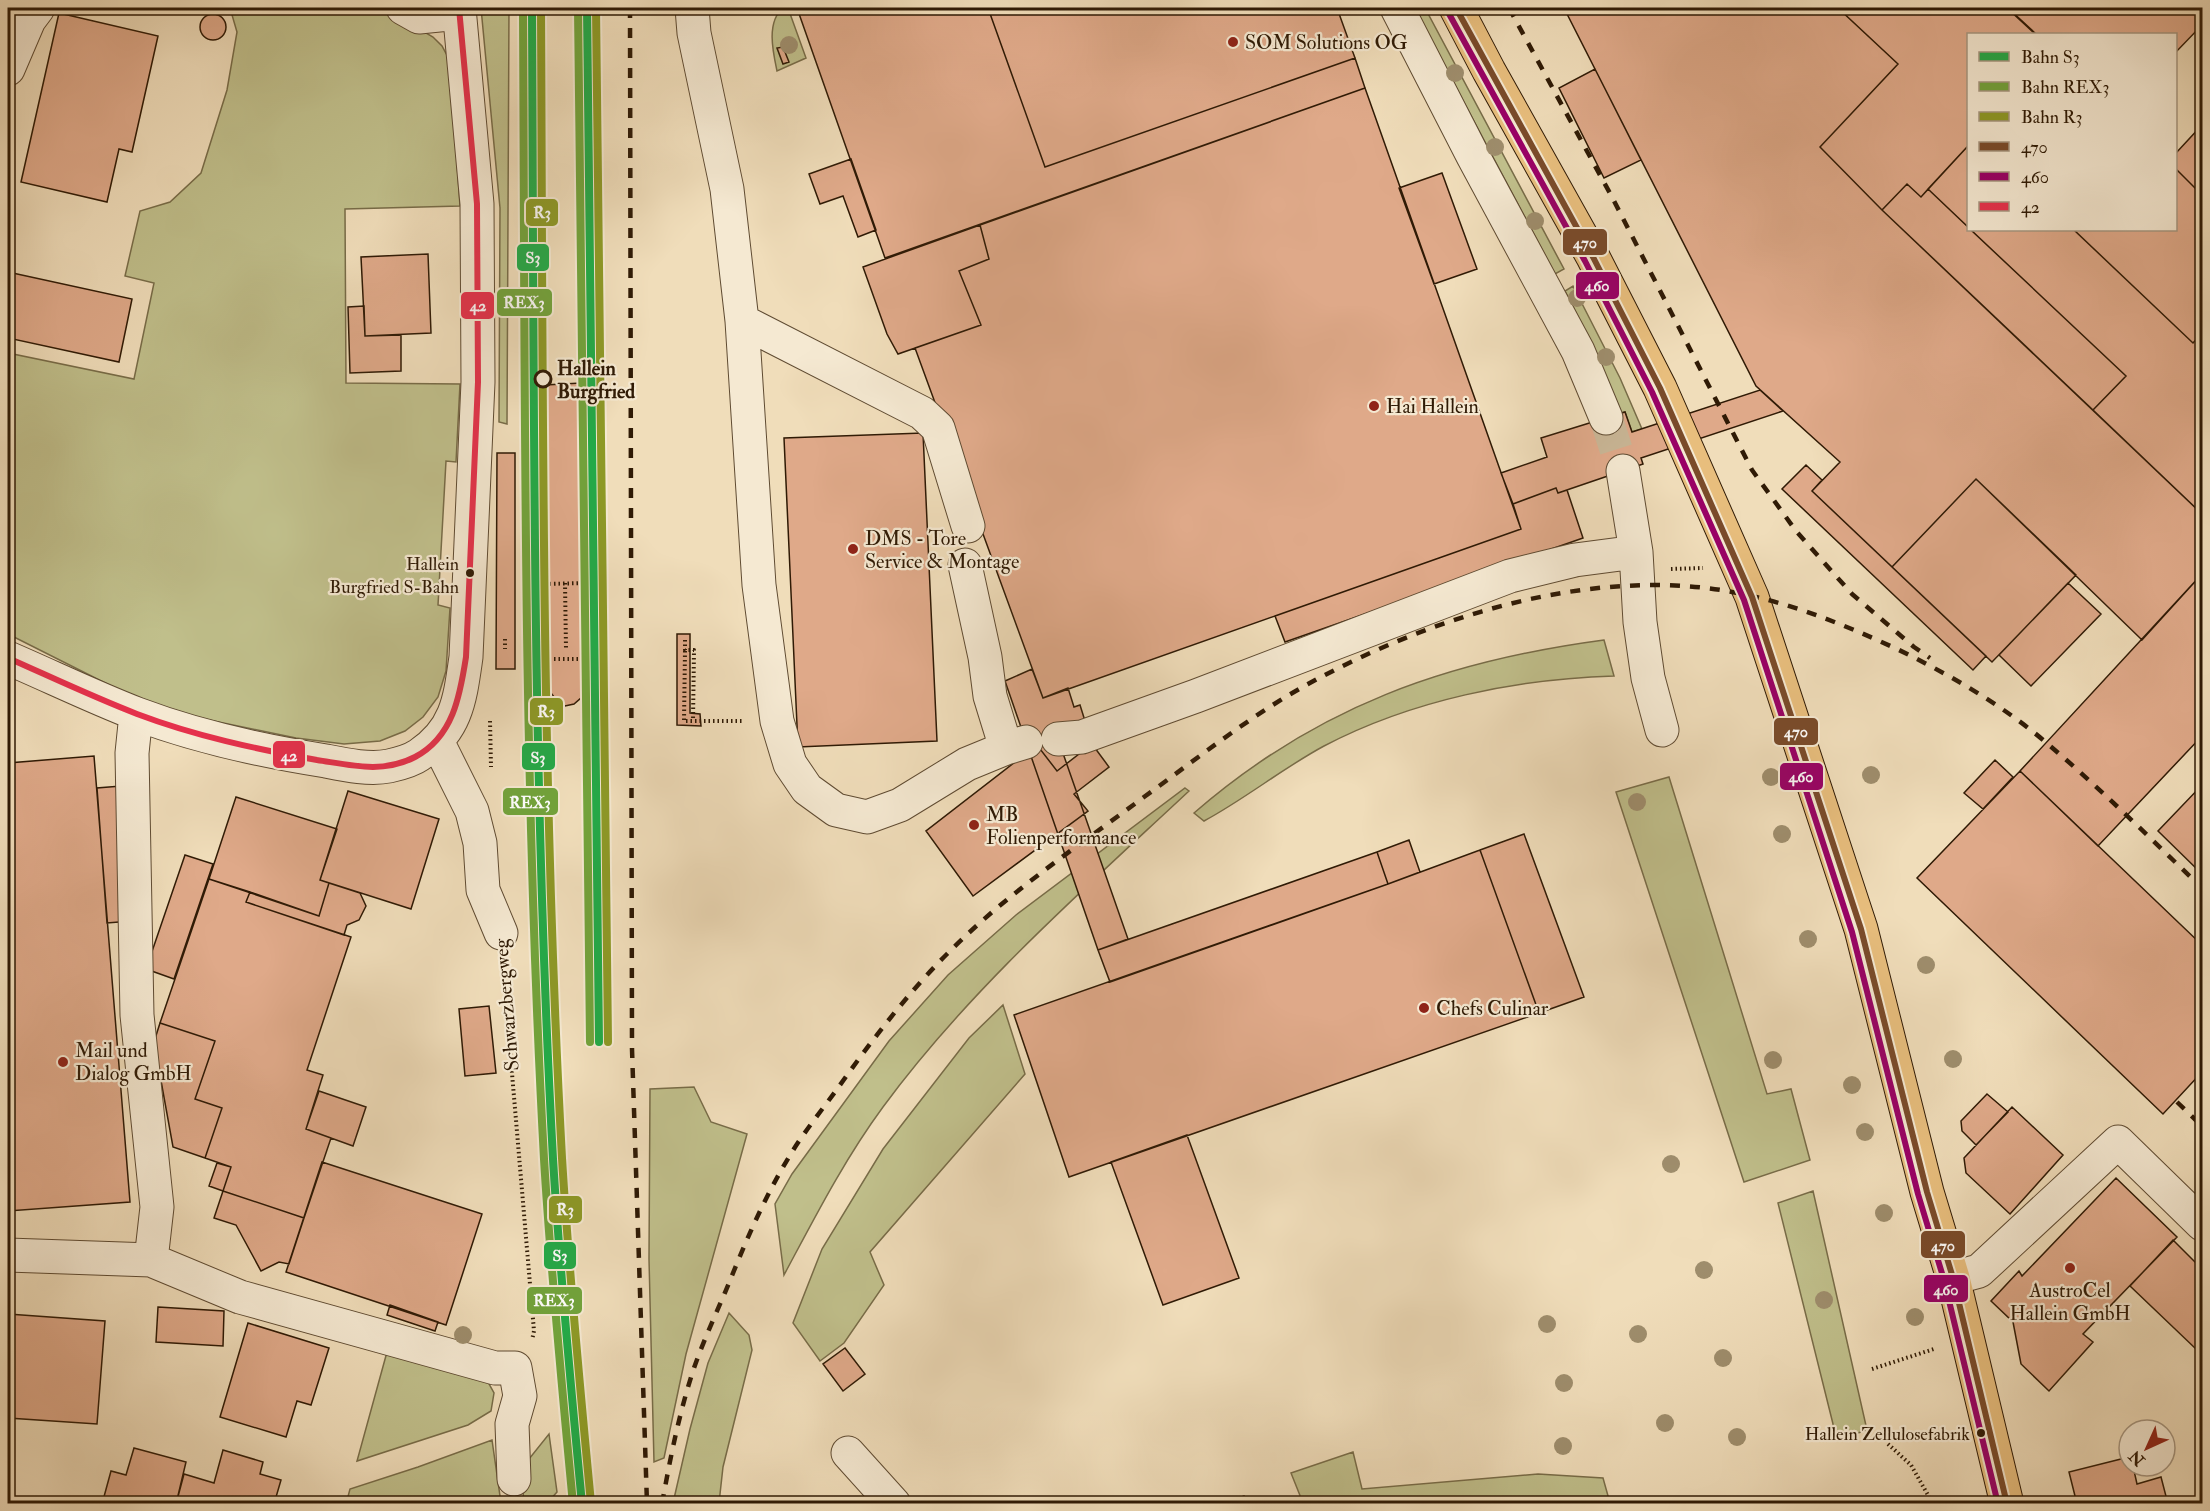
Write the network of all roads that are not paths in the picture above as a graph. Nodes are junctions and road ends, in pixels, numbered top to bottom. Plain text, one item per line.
1 (38, 8) edge
2 (402, 8) edge
3 (692, 8) edge
4 (1397, 8) edge
5 (1456, 8) edge
6 (459, 10) edge
7 (8, 69) edge
8 (742, 321) junction
9 (1606, 418) tunnel mouth
10 (1623, 471) tunnel mouth
11 (968, 526) dead end
12 (1637, 560) junction
13 (966, 565) dead end
14 (8, 658) edge
15 (136, 714) junction
16 (1662, 730) dead end
17 (1058, 739) dead end
18 (437, 741) junction
19 (501, 933) road end
20 (2202, 1224) edge
21 (8, 1256) edge
22 (151, 1260) junction
23 (1953, 1278) junction
24 (849, 1453) dead end
25 (514, 1479) dead end
26 (894, 1503) edge
27 (2007, 1503) edge

1 - 7 street
2 - 6 street
3 - 8 street
4 - 9 street
5 - 23 main road
6 - 18 street
8 - 11 street
8 - 13 street
10 - 12 street
12 - 16 street
12 - 17 street
14 - 15 street
15 - 18 street
15 - 22 street
18 - 19 street, Schwarzbergweg
20 - 23 street
21 - 22 street
22 - 25 street
23 - 27 main road
24 - 26 street

